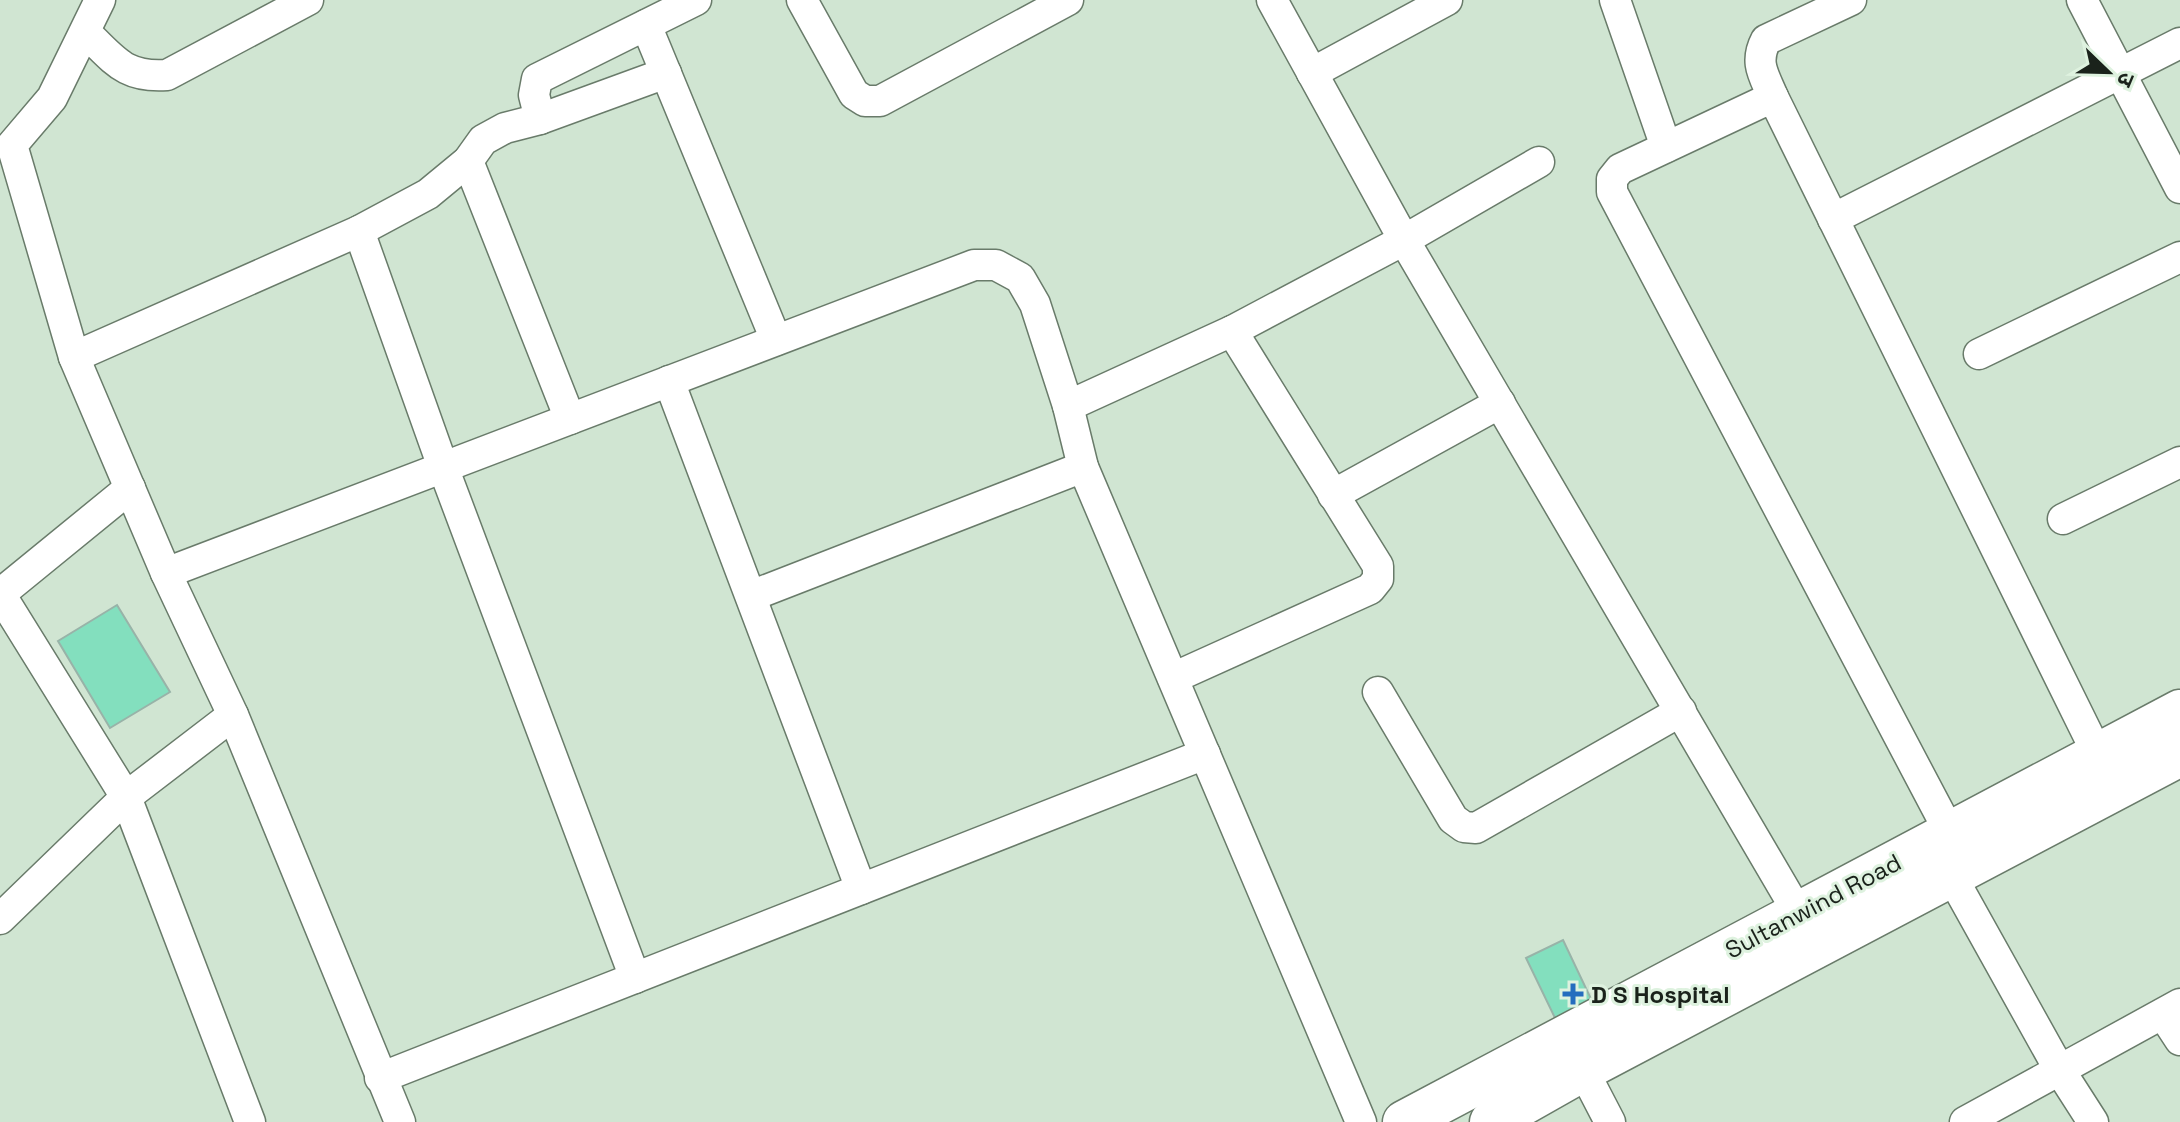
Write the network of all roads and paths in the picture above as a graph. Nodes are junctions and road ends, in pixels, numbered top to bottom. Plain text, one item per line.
1 (100, 0) edge
2 (308, 0) edge
3 (696, 0) edge
4 (802, 0) edge
5 (1068, 0) edge
6 (1272, 0) edge
7 (1447, 0) edge
8 (1615, 0) edge
9 (1851, 0) edge
10 (2082, 0) edge
11 (646, 25) junction
12 (86, 33) junction
13 (2180, 43) edge
14 (666, 73) junction
15 (1312, 73) junction
16 (2121, 74) junction
17 (1773, 97) junction
18 (540, 119) junction
19 (1666, 147) junction
20 (6, 149) edge
21 (468, 161) junction
22 (1539, 162) dead end
23 (2180, 188) edge
24 (1833, 219) junction
25 (359, 231) junction
26 (1404, 240) junction
27 (2180, 257) edge
28 (1232, 331) junction
29 (776, 340) junction
30 (1979, 354) dead end
31 (74, 357) junction
32 (669, 381) junction
33 (1500, 403) junction
34 (1068, 406) junction
35 (570, 419) junction
36 (2180, 462) edge
37 (443, 467) junction
38 (1083, 467) junction
39 (130, 488) junction
40 (1333, 495) junction
41 (2063, 519) dead end
42 (166, 573) junction
43 (0, 594) edge
44 (751, 596) junction
45 (1173, 678) junction
46 (1378, 692) dead end
47 (1681, 711) junction
48 (2180, 711) edge
49 (233, 715) junction
50 (1205, 754) junction
51 (2098, 755) junction
52 (2180, 755) edge
53 (126, 797) junction
54 (1950, 833) junction
55 (1952, 877) junction
56 (861, 889) junction
57 (0, 919) edge
58 (1808, 930) junction
59 (635, 978) junction
60 (2172, 1009) edge
61 (2180, 1040) edge
62 (2059, 1069) junction
63 (1583, 1070) junction
64 (380, 1078) junction
65 (250, 1122) edge
66 (400, 1122) edge
67 (1361, 1122) edge
68 (1404, 1122) edge
69 (1491, 1122) edge
70 (1610, 1122) edge
71 (1965, 1122) edge
72 (2093, 1122) edge

1 - 12 street
2 - 12 street
3 - 11 street
4 - 5 street
6 - 15 street
7 - 15 street
8 - 19 street
9 - 17 street
10 - 16 street
11 - 14 street
11 - 18 street
12 - 20 street
13 - 16 street
14 - 18 street
14 - 29 street
15 - 26 street
16 - 23 street
16 - 24 street
17 - 19 street
17 - 24 street
18 - 21 street
19 - 54 street
20 - 31 street
21 - 25 street
21 - 35 street
22 - 26 street
24 - 51 street
25 - 31 street
25 - 37 street
26 - 28 street
26 - 33 street
27 - 30 street
28 - 34 street
28 - 40 street
29 - 32 street
29 - 34 street
31 - 39 street
32 - 35 street
32 - 44 street
33 - 40 street
33 - 47 street
34 - 38 street
35 - 37 street
36 - 41 street
37 - 42 street
37 - 59 street
38 - 44 street
38 - 45 street
39 - 42 street
39 - 43 street
40 - 45 street
42 - 49 street
43 - 53 street
44 - 56 street
45 - 50 street
46 - 47 street
47 - 58 street
48 - 51 main road, Sultanwind Road
49 - 53 street
49 - 64 street
50 - 56 street
50 - 67 street
51 - 54 main road, Sultanwind Road
52 - 55 main road
53 - 57 street
53 - 65 street
54 - 58 main road, Sultanwind Road
55 - 58 main road
55 - 62 street
56 - 59 street
58 - 63 main road
58 - 68 main road, Sultanwind Road
59 - 64 street
60 - 61 street
60 - 62 street
62 - 71 street
62 - 72 street
63 - 69 main road
63 - 70 street
64 - 66 street

